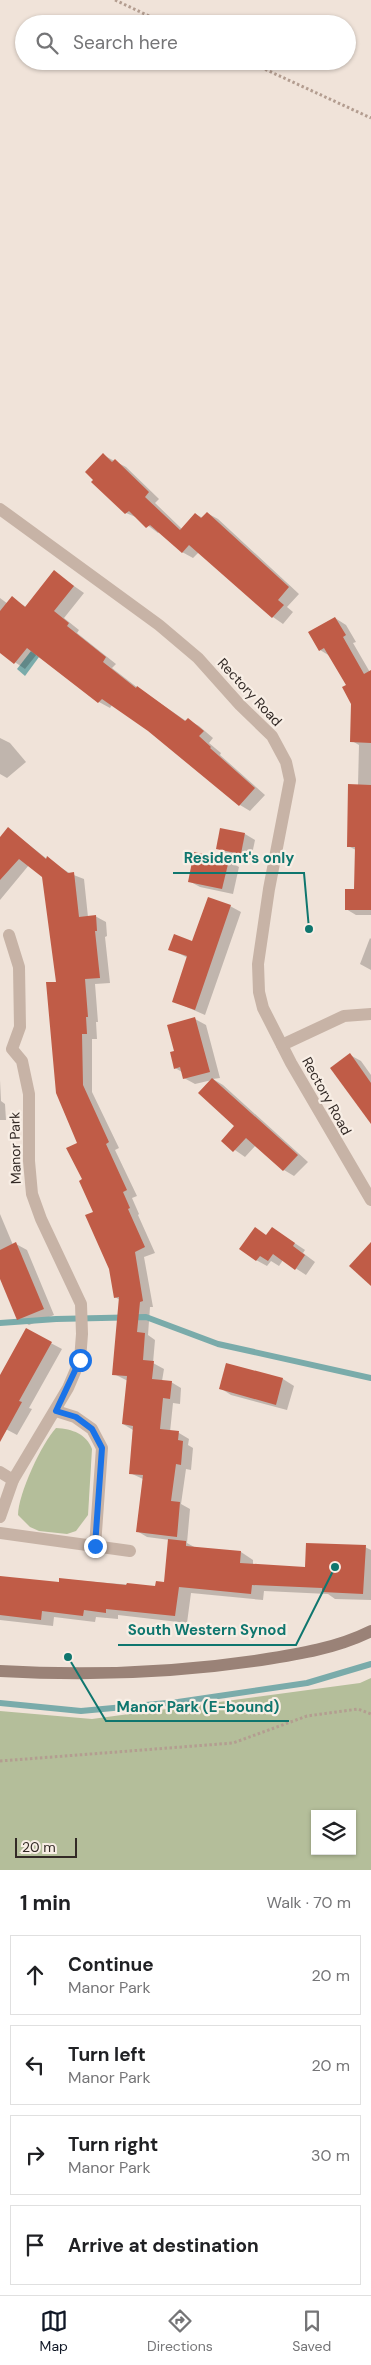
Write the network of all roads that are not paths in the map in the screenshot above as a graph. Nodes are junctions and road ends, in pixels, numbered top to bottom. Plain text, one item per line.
1 (0, 509) edge
2 (9, 936) dead end
3 (371, 1014) edge
4 (282, 1045) junction
5 (6, 1048) edge
6 (371, 1200) edge
7 (56, 1411) junction
8 (0, 1472) edge
9 (13, 1480) junction
10 (0, 1517) edge
11 (0, 1533) edge
12 (95, 1546) junction
13 (130, 1551) dead end
14 (371, 1631) edge
15 (0, 1671) edge

1 - 4 street, Rectory Road
2 - 5 street, Manor Park
3 - 4 street
4 - 6 street, Rectory Road
5 - 7 street, Manor Park
7 - 9 street, Manor Park
7 - 12 street
8 - 9 street
9 - 10 street, Manor Park
11 - 12 street
12 - 13 street
14 - 15 main road

